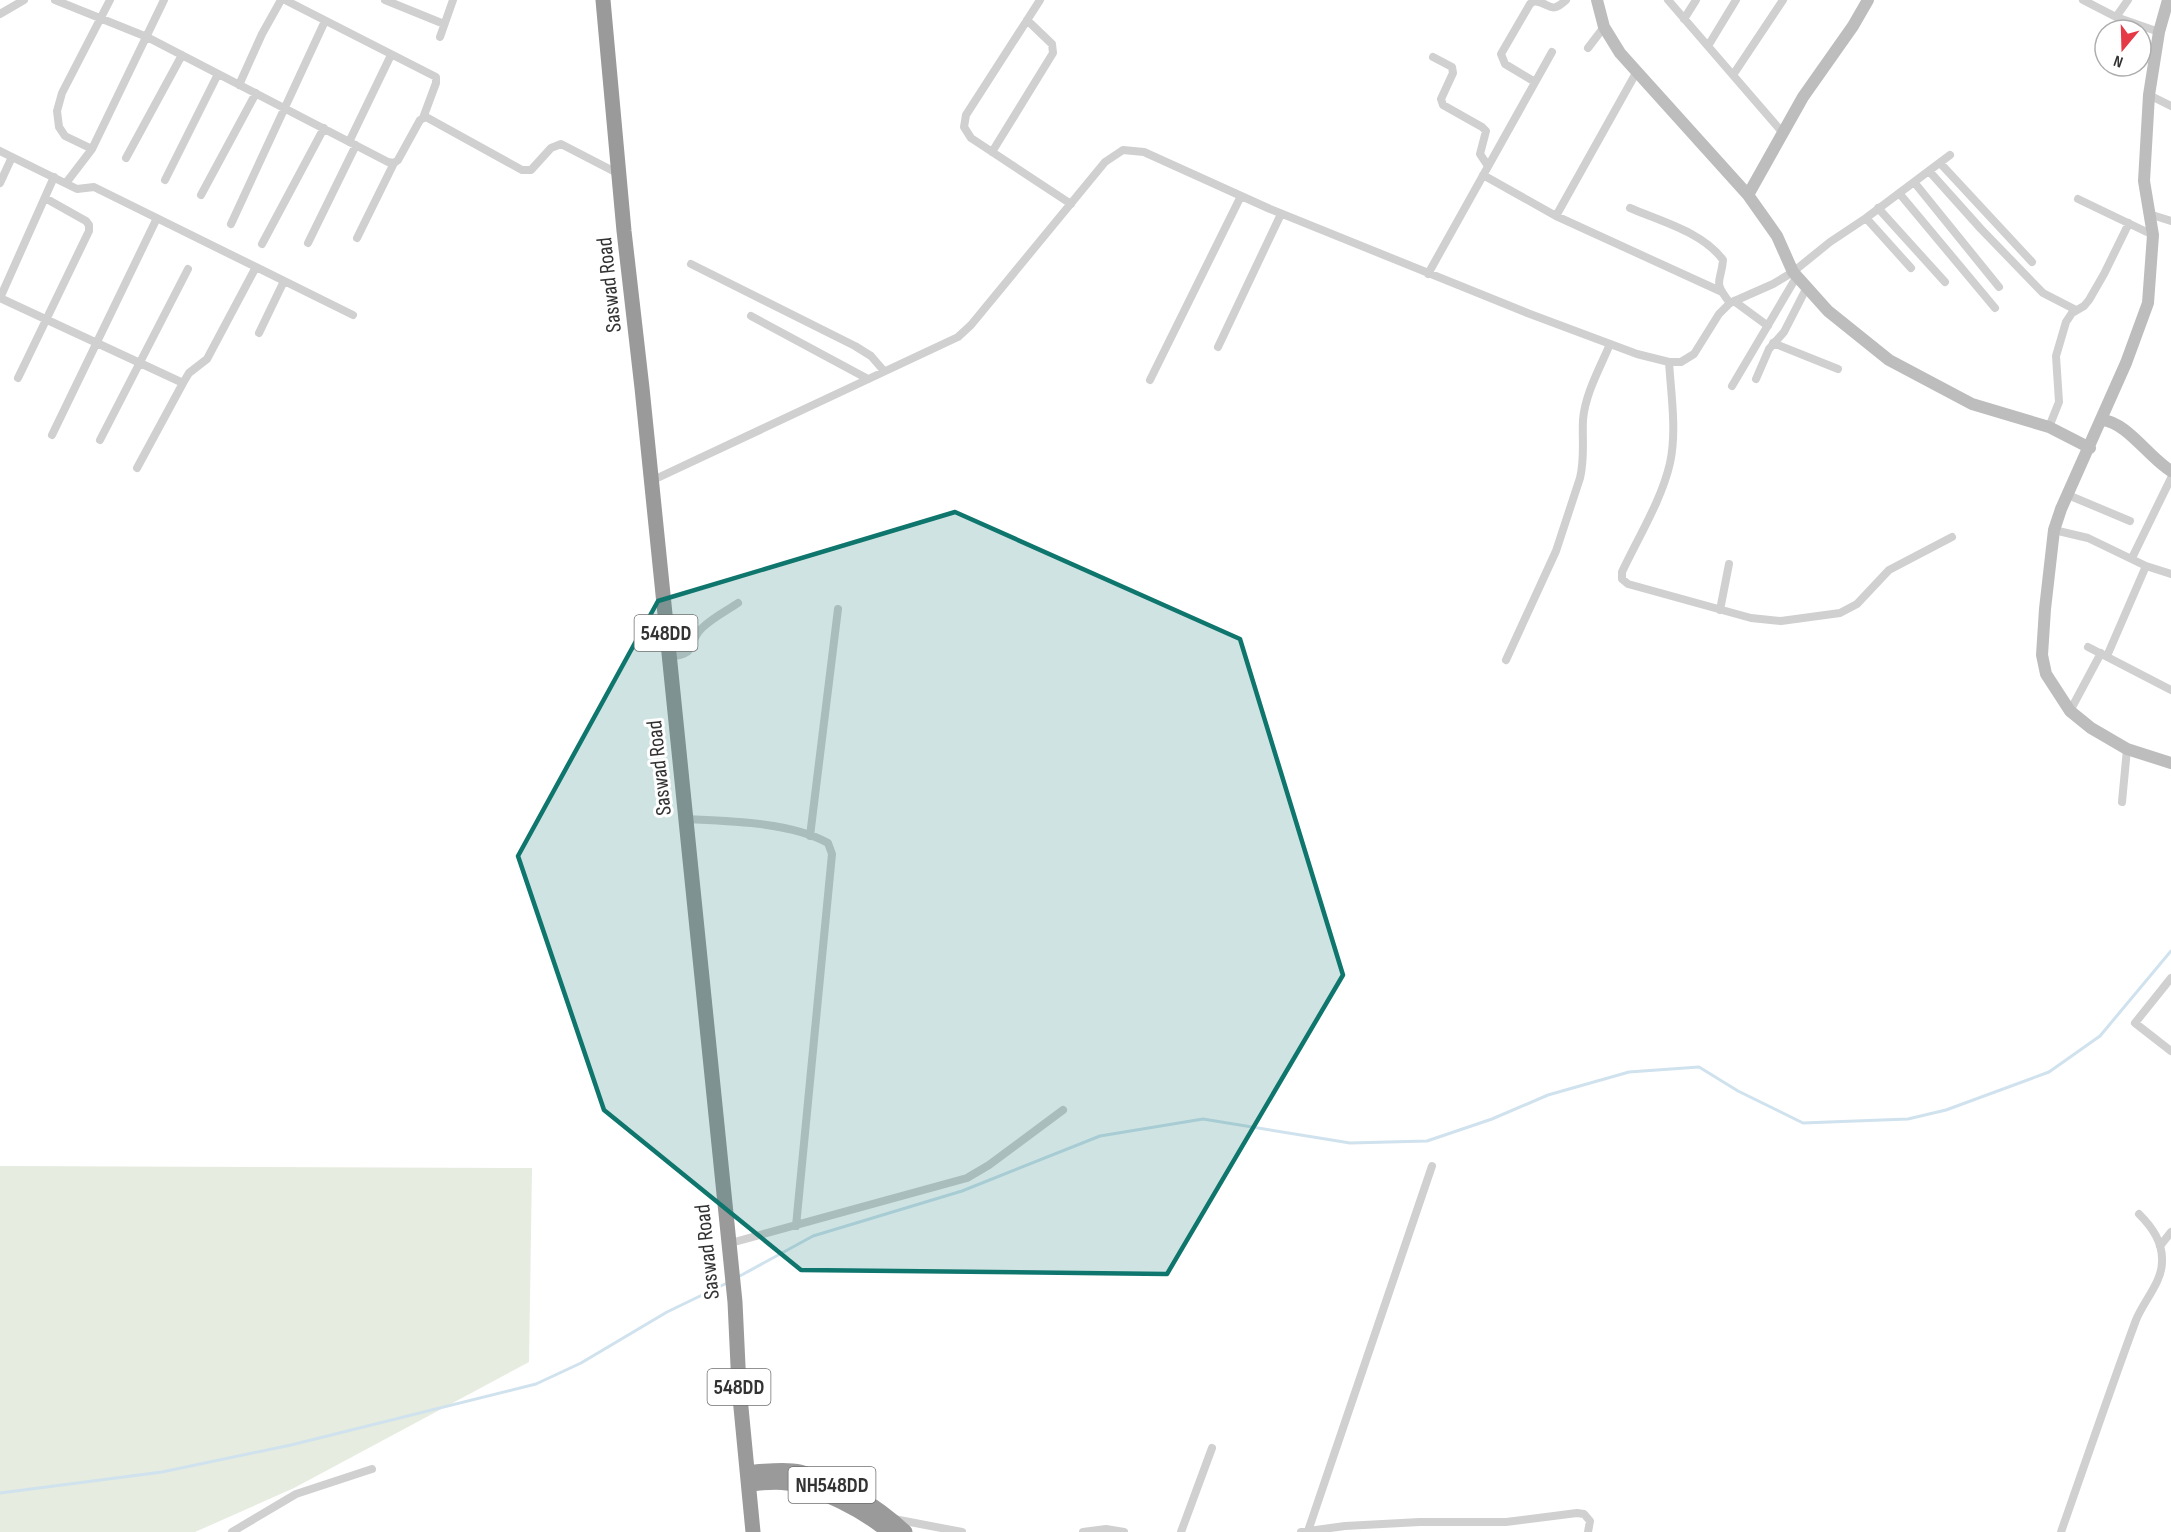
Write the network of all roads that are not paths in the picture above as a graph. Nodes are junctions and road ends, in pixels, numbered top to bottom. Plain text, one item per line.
1 (24, 0) edge
2 (55, 0) edge
3 (110, 0) edge
4 (164, 0) edge
5 (283, 0) edge
6 (385, 0) edge
7 (453, 0) edge
8 (603, 0) edge
9 (1040, 0) edge
10 (1566, 0) edge
11 (1597, 0) edge
12 (1668, 0) edge
13 (1696, 0) edge
14 (1736, 0) edge
15 (1783, 0) edge
16 (1868, 0) edge
17 (2085, 0) edge
18 (2128, 0) edge
19 (2168, 0) edge
20 (0, 14) edge
21 (2116, 17) junction
22 (102, 19) junction
23 (1684, 19) junction
24 (1027, 20) junction
25 (325, 21) junction
26 (444, 24) junction
27 (1604, 27) junction
28 (2159, 32) junction
29 (147, 37) junction
30 (440, 37) dead end
31 (1708, 46) junction
32 (1588, 48) dead end
33 (1552, 52) dead end
34 (182, 55) junction
35 (391, 55) junction
36 (1433, 57) dead end
37 (1636, 73) junction
38 (218, 74) junction
39 (1733, 75) junction
40 (1535, 82) junction
41 (239, 85) junction
42 (256, 93) junction
43 (2149, 95) junction
44 (2171, 105) edge
45 (284, 108) junction
46 (423, 118) junction
47 (324, 129) junction
48 (1782, 132) junction
49 (353, 143) junction
50 (92, 149) junction
51 (0, 151) edge
52 (992, 152) junction
53 (1950, 155) dead end
54 (12, 157) junction
55 (126, 158) dead end
56 (394, 163) junction
57 (1940, 163) junction
58 (1488, 166) junction
59 (1929, 171) junction
60 (619, 174) junction
61 (1483, 175) junction
62 (54, 177) junction
63 (165, 180) dead end
64 (1914, 182) junction
65 (0, 183) edge
66 (66, 183) junction
67 (1899, 193) junction
68 (201, 195) dead end
69 (1748, 195) junction
70 (1241, 196) junction
71 (45, 198) junction
72 (2078, 199) dead end
73 (1071, 204) junction
74 (1630, 208) dead end
75 (1878, 208) junction
76 (1281, 214) junction
77 (2150, 214) junction
78 (1556, 216) junction
79 (157, 218) junction
80 (1866, 218) junction
81 (2171, 221) edge
82 (231, 224) dead end
83 (2128, 224) junction
84 (2153, 235) junction
85 (357, 238) dead end
86 (308, 243) dead end
87 (262, 244) dead end
88 (2032, 262) dead end
89 (692, 264) dead end
90 (256, 267) junction
91 (1911, 268) dead end
92 (188, 269) dead end
93 (1428, 274) junction
94 (1795, 274) junction
95 (284, 281) junction
96 (1945, 282) dead end
97 (1807, 287) junction
98 (1999, 287) dead end
99 (1720, 291) junction
100 (0, 298) edge
101 (1732, 302) junction
102 (1995, 308) dead end
103 (2076, 310) junction
104 (353, 315) dead end
105 (751, 316) dead end
106 (46, 321) junction
107 (1768, 326) junction
108 (259, 333) dead end
109 (97, 342) junction
110 (1773, 343) junction
111 (1610, 344) junction
112 (1218, 347) dead end
113 (140, 362) junction
114 (1669, 362) junction
115 (1838, 369) dead end
116 (884, 371) junction
117 (18, 378) dead end
118 (868, 379) junction
119 (1756, 379) dead end
120 (1150, 380) dead end
121 (183, 383) junction
122 (1732, 386) dead end
123 (2102, 420) junction
124 (2049, 428) junction
125 (52, 435) dead end
126 (100, 440) dead end
127 (2090, 448) junction
128 (137, 468) dead end
129 (2171, 471) edge
130 (2171, 478) edge
131 (651, 481) junction
132 (2068, 495) junction
133 (2130, 521) dead end
134 (2054, 530) junction
135 (1952, 537) dead end
136 (2132, 558) junction
137 (1729, 564) dead end
138 (2146, 566) junction
139 (2171, 574) edge
140 (738, 603) dead end
141 (838, 609) dead end
142 (1720, 610) junction
143 (2088, 647) dead end
144 (2104, 654) junction
145 (669, 657) junction
146 (1506, 660) dead end
147 (2171, 690) edge
148 (2070, 711) junction
149 (2127, 749) junction
150 (2171, 764) edge
151 (2122, 802) dead end
152 (686, 819) junction
153 (810, 836) junction
154 (2171, 978) edge
155 (2171, 1051) edge
156 (1063, 1110) dead end
157 (1432, 1166) dead end
158 (2139, 1214) dead end
159 (796, 1226) junction
160 (2171, 1232) edge
161 (728, 1244) junction
162 (2160, 1246) junction
163 (1212, 1448) dead end
164 (372, 1469) dead end
165 (748, 1478) junction
166 (1420, 1522) junction
167 (887, 1526) edge
168 (1337, 1529) edge
169 (1369, 1529) edge
170 (232, 1532) edge
171 (753, 1532) edge
172 (905, 1532) edge
173 (962, 1532) edge
174 (1083, 1532) edge
175 (1124, 1532) edge
176 (1181, 1532) edge
177 (1305, 1532) edge
178 (1417, 1532) edge
179 (1588, 1532) edge
180 (2061, 1532) edge

1 - 20 street
2 - 22 street
3 - 22 street
4 - 29 street
5 - 25 street
5 - 41 street
6 - 26 street
7 - 26 street
8 - 60 highway, Saswad Road / 548DD
9 - 24 street
10 - 40 street
11 - 27 street
12 - 23 street
13 - 23 street
14 - 31 street
15 - 39 street
16 - 48 street
17 - 21 street
18 - 21 street
19 - 28 street
21 - 28 street
22 - 29 street
22 - 50 street
23 - 31 street
24 - 52 street
24 - 52 street
25 - 35 street
25 - 45 street
26 - 30 street
27 - 32 street
27 - 37 street
28 - 43 street
29 - 34 street
29 - 50 street
31 - 39 street
33 - 40 street
34 - 38 street
34 - 55 street
35 - 46 street
35 - 49 street
36 - 58 street
37 - 69 street
37 - 78 street
38 - 41 street
38 - 63 street
39 - 48 street
40 - 58 street
41 - 42 street
42 - 45 street
42 - 68 street
43 - 44 street
43 - 77 street
45 - 47 street
45 - 82 street
46 - 56 street
46 - 60 street
47 - 49 street
47 - 87 street
48 - 69 street
49 - 56 street
49 - 86 street
50 - 66 street
51 - 54 street
52 - 73 street
53 - 57 street
54 - 62 street
54 - 65 street
56 - 85 street
57 - 59 street
57 - 88 street
58 - 61 street
59 - 64 street
59 - 103 street
60 - 131 highway, Saswad Road / 548DD
61 - 78 street
61 - 93 street
62 - 66 street
62 - 71 street
64 - 67 street
64 - 98 street
66 - 79 street
67 - 75 street
67 - 102 street
69 - 94 street
70 - 73 street
70 - 76 street
70 - 120 street
71 - 100 street
71 - 106 street
72 - 83 street
73 - 116 street
74 - 99 street
75 - 80 street
75 - 96 street
76 - 93 street
76 - 112 street
77 - 81 street
77 - 84 street
78 - 99 street
79 - 90 street
79 - 109 street
80 - 91 street
80 - 94 street
83 - 84 street
83 - 103 street
84 - 123 street
89 - 116 street
90 - 95 street
90 - 121 street
92 - 113 street
93 - 111 street
94 - 97 street
94 - 101 street
94 - 107 street
95 - 104 street
95 - 108 street
97 - 110 street
97 - 124 street
99 - 101 street
100 - 106 street
101 - 107 street
101 - 114 street
103 - 124 street
105 - 118 street
106 - 109 street
106 - 117 street
107 - 122 street
109 - 113 street
109 - 125 street
110 - 115 street
110 - 119 street
111 - 114 street
111 - 146 street
113 - 121 street
113 - 126 street
114 - 142 street
116 - 118 street
118 - 131 street
121 - 128 street
123 - 127 street
123 - 129 street
124 - 127 street
127 - 132 street
130 - 136 street
131 - 145 highway, Saswad Road / 548DD
132 - 133 street
132 - 134 street
134 - 136 street
134 - 148 street
135 - 142 street
136 - 138 street
137 - 142 street
138 - 139 street
138 - 144 street
140 - 145 street
141 - 153 street
143 - 144 street
144 - 147 street
144 - 148 street
145 - 152 highway, Saswad Road / 548DD
148 - 149 street
149 - 150 street
149 - 151 street
152 - 153 street
152 - 161 highway, Saswad Road / 548DD
153 - 159 street
154 - 155 street
156 - 159 street
157 - 177 street
158 - 162 street
159 - 161 street
160 - 162 street
161 - 165 highway, Saswad Road / 548DD
162 - 180 street
163 - 176 street
164 - 170 street
165 - 167 highway, NH548DD
165 - 171 highway, Saswad Road
166 - 169 street
166 - 178 street
166 - 179 street
167 - 172 highway, NH548DD
167 - 173 street
168 - 169 street
168 - 177 street
174 - 175 street

